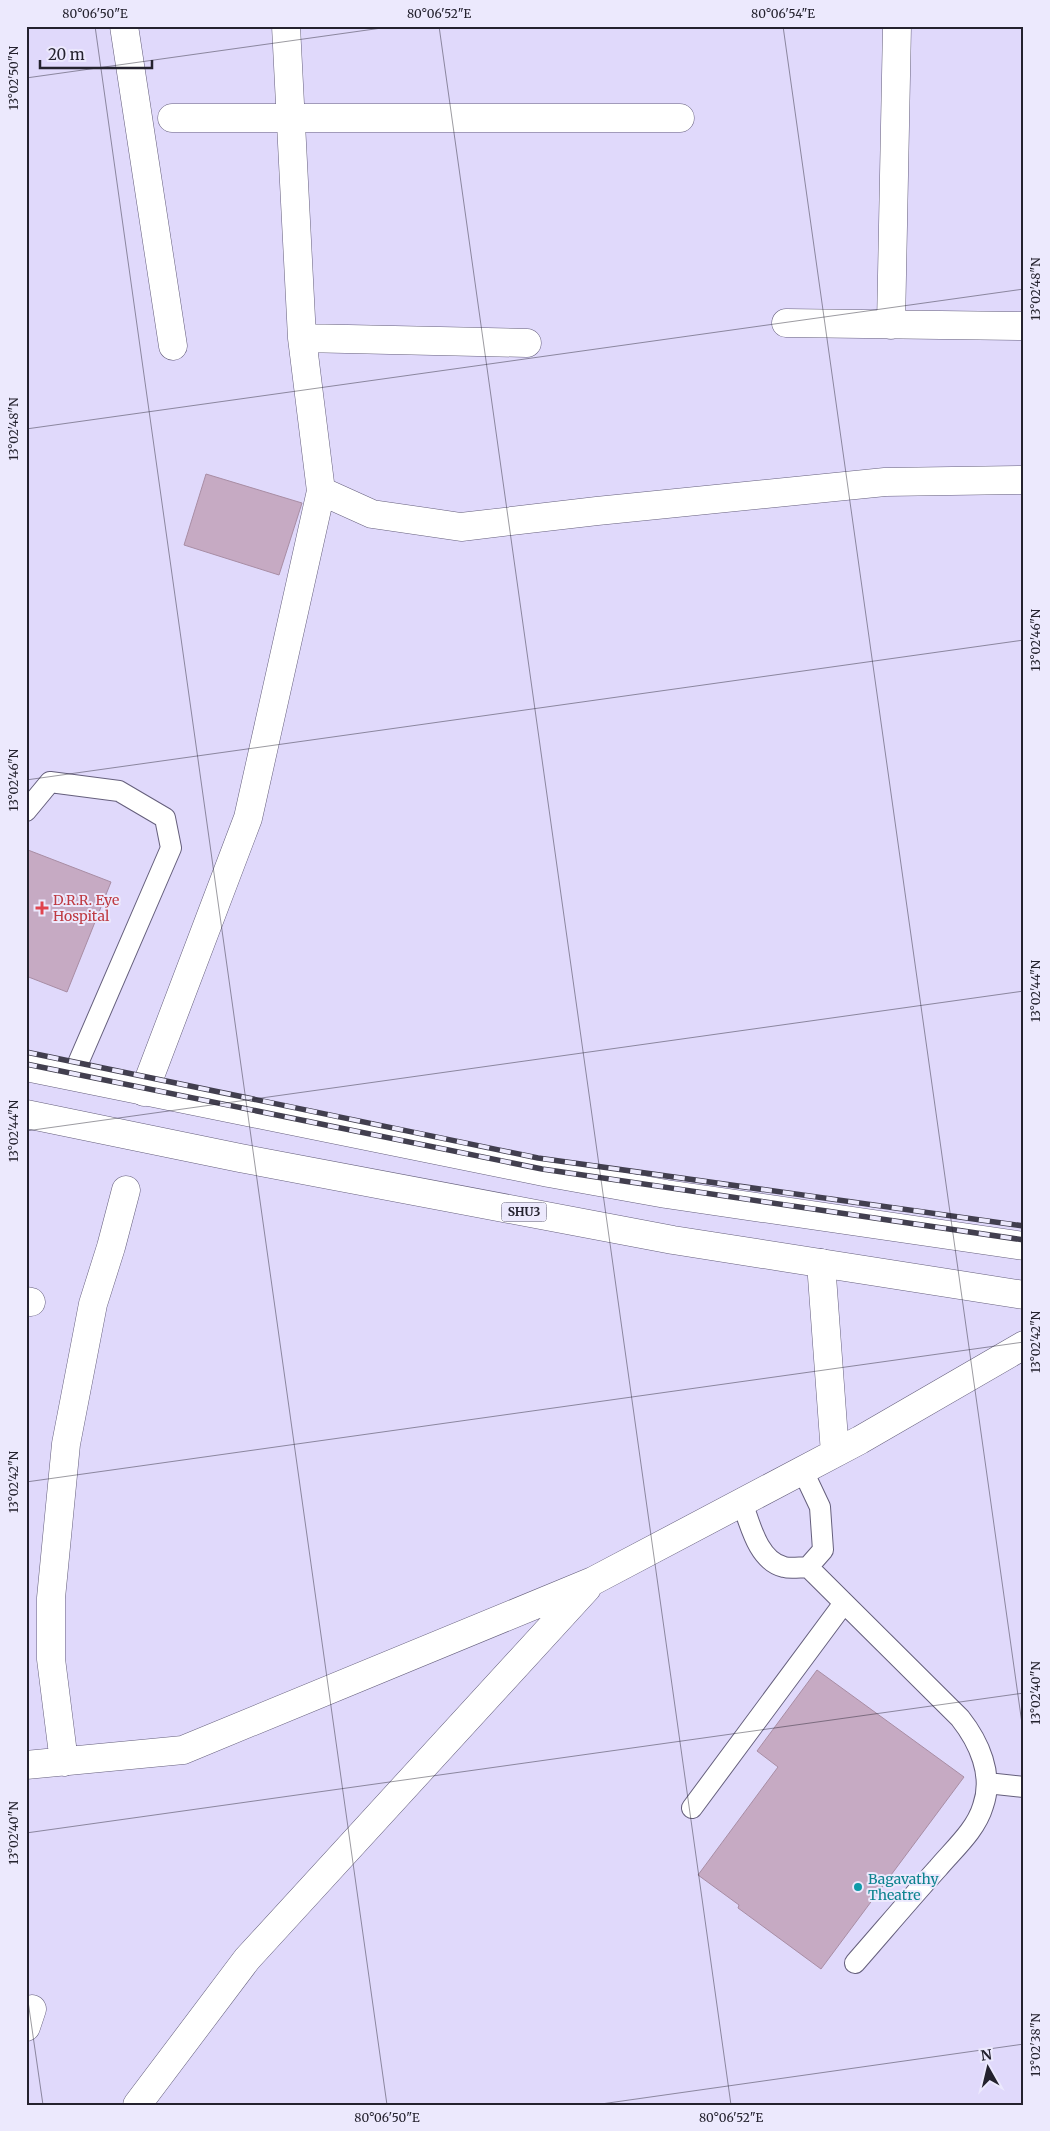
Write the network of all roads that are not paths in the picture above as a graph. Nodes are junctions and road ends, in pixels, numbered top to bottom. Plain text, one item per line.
1 (124, 26) edge
2 (286, 26) edge
3 (897, 26) edge
4 (292, 117) junction
5 (172, 118) dead end
6 (680, 118) dead end
7 (786, 323) dead end
8 (891, 325) junction
9 (1024, 326) edge
10 (302, 338) junction
11 (527, 343) dead end
12 (173, 346) dead end
13 (1024, 480) edge
14 (321, 491) junction
15 (26, 811) edge
16 (26, 1067) edge
17 (72, 1077) junction
18 (144, 1092) junction
19 (26, 1114) edge
20 (126, 1190) dead end
21 (1024, 1246) edge
22 (821, 1263) junction
23 (1024, 1295) edge
24 (1024, 1345) edge
25 (835, 1453) junction
26 (803, 1471) junction
27 (742, 1502) junction
28 (808, 1567) junction
29 (593, 1581) junction
30 (844, 1603) junction
31 (64, 1762) junction
32 (26, 1766) edge
33 (987, 1783) junction
34 (1024, 1787) edge
35 (692, 1808) dead end
36 (855, 1963) dead end
37 (137, 2105) edge

1 - 12 street
2 - 4 street
3 - 8 street
4 - 5 street
4 - 6 street
4 - 10 street
7 - 8 street
8 - 9 street
10 - 11 street
10 - 14 street
13 - 14 street
14 - 18 street
15 - 17 lane
16 - 17 street
17 - 18 street
18 - 21 street
19 - 22 street, SHU3
20 - 31 street
22 - 23 street, SHU3
22 - 25 street
24 - 25 street
25 - 26 street
26 - 27 street
26 - 28 lane
27 - 28 lane
27 - 29 street
28 - 30 lane
29 - 31 street
29 - 37 street
30 - 33 lane
30 - 35 lane
31 - 32 street
33 - 34 lane
33 - 36 lane

